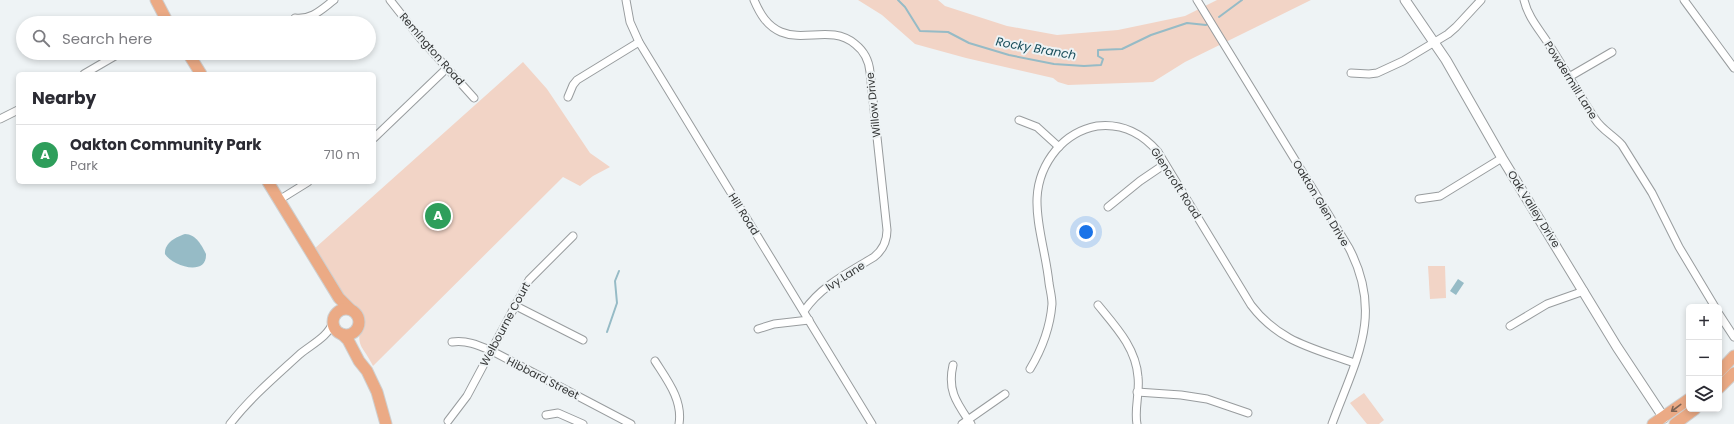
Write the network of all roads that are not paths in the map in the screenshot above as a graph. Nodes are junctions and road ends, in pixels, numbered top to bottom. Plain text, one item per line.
1 (156, 0) edge
2 (334, 0) edge
3 (390, 0) edge
4 (626, 0) edge
5 (754, 0) edge
6 (1198, 0) edge
7 (1405, 0) edge
8 (1480, 0) edge
9 (1524, 0) edge
10 (1684, 0) edge
11 (164, 16) edge
12 (312, 16) edge
13 (639, 42) junction
14 (1434, 42) junction
15 (1612, 52) dead end
16 (108, 60) edge
17 (192, 60) edge
18 (447, 68) junction
19 (1734, 68) edge
20 (87, 72) edge
21 (200, 72) edge
22 (1351, 73) dead end
23 (1569, 77) junction
24 (568, 97) dead end
25 (474, 98) dead end
26 (16, 111) edge
27 (0, 119) edge
28 (1019, 120) dead end
29 (376, 136) edge
30 (1059, 147) junction
31 (1502, 158) junction
32 (1165, 164) junction
33 (269, 184) edge
34 (305, 184) edge
35 (1419, 199) dead end
36 (279, 200) junction
37 (1108, 207) dead end
38 (573, 236) dead end
39 (886, 242) joint
40 (310, 252) junction
41 (1584, 291) junction
42 (1713, 304) edge
43 (514, 305) junction
44 (1098, 305) dead end
45 (350, 309) junction
46 (804, 311) junction
47 (334, 318) junction
48 (1722, 319) edge
49 (809, 320) junction
50 (1510, 326) dead end
51 (358, 327) junction
52 (758, 329) dead end
53 (342, 334) junction
54 (323, 337) junction
55 (1734, 337) edge
56 (584, 340) dead end
57 (452, 342) dead end
58 (492, 352) junction
59 (1734, 356) edge
60 (655, 361) dead end
61 (1354, 363) junction
62 (953, 365) dead end
63 (1030, 369) dead end
64 (1722, 369) edge
65 (367, 371) junction
66 (1734, 373) edge
67 (1722, 385) edge
68 (1137, 392) junction
69 (1005, 394) dead end
70 (1686, 402) edge
71 (1691, 412) edge
72 (1248, 413) dead end
73 (546, 415) dead end
74 (448, 421) dead end
75 (1666, 421) edge
76 (967, 423) edge
77 (230, 424) edge
78 (386, 424) edge
79 (583, 424) edge
80 (631, 424) edge
81 (679, 424) edge
82 (872, 424) edge
83 (1137, 424) edge
84 (1332, 424) edge
85 (1653, 424) edge
86 (1675, 424) edge

1 - 11 main road
2 - 12 street
3 - 18 street, Remington Road
4 - 13 street, Hill Road
5 - 39 street, Willow Drive
6 - 61 street, Oakton Glen Drive
7 - 14 street, Oak Valley Drive
8 - 14 street
9 - 23 street, Powdermill Lane
10 - 19 street
13 - 24 street
13 - 46 street, Hill Road
14 - 22 street
14 - 31 street, Oak Valley Drive
15 - 23 street
16 - 20 street
17 - 21 main road
18 - 25 street, Remington Road
18 - 29 street
23 - 42 street, Powdermill Lane
26 - 27 street
28 - 30 street
30 - 32 street, Glencroft Road
30 - 63 street, Glencroft Road
31 - 35 street
31 - 41 street, Oak Valley Drive
32 - 37 street
32 - 61 street, Glencroft Road
33 - 36 main road
34 - 36 street
36 - 40 main road
38 - 43 street, Welbourne Court
39 - 46 street, Ivy Lane
40 - 45 main road
40 - 47 main road
41 - 50 street
41 - 75 street, Oak Valley Drive
43 - 56 street
43 - 58 street, Welbourne Court
44 - 68 street
45 - 47 main road
45 - 51 main road
46 - 49 street, Hill Road
47 - 53 main road
47 - 54 street
48 - 55 street
49 - 52 street
49 - 82 street, Hill Road
51 - 53 main road
51 - 65 main road
53 - 54 street
53 - 65 main road
54 - 77 street
57 - 58 street, Hibbard Street
58 - 74 street, Welbourne Court
58 - 80 street, Hibbard Street
59 - 64 main road
60 - 81 street
61 - 84 street, Oakton Glen Drive
62 - 76 street
65 - 78 main road
66 - 67 main road
68 - 72 street
68 - 83 street
69 - 76 street
70 -> 75 main road
71 - 86 main road
73 - 79 street
75 - 85 main road

